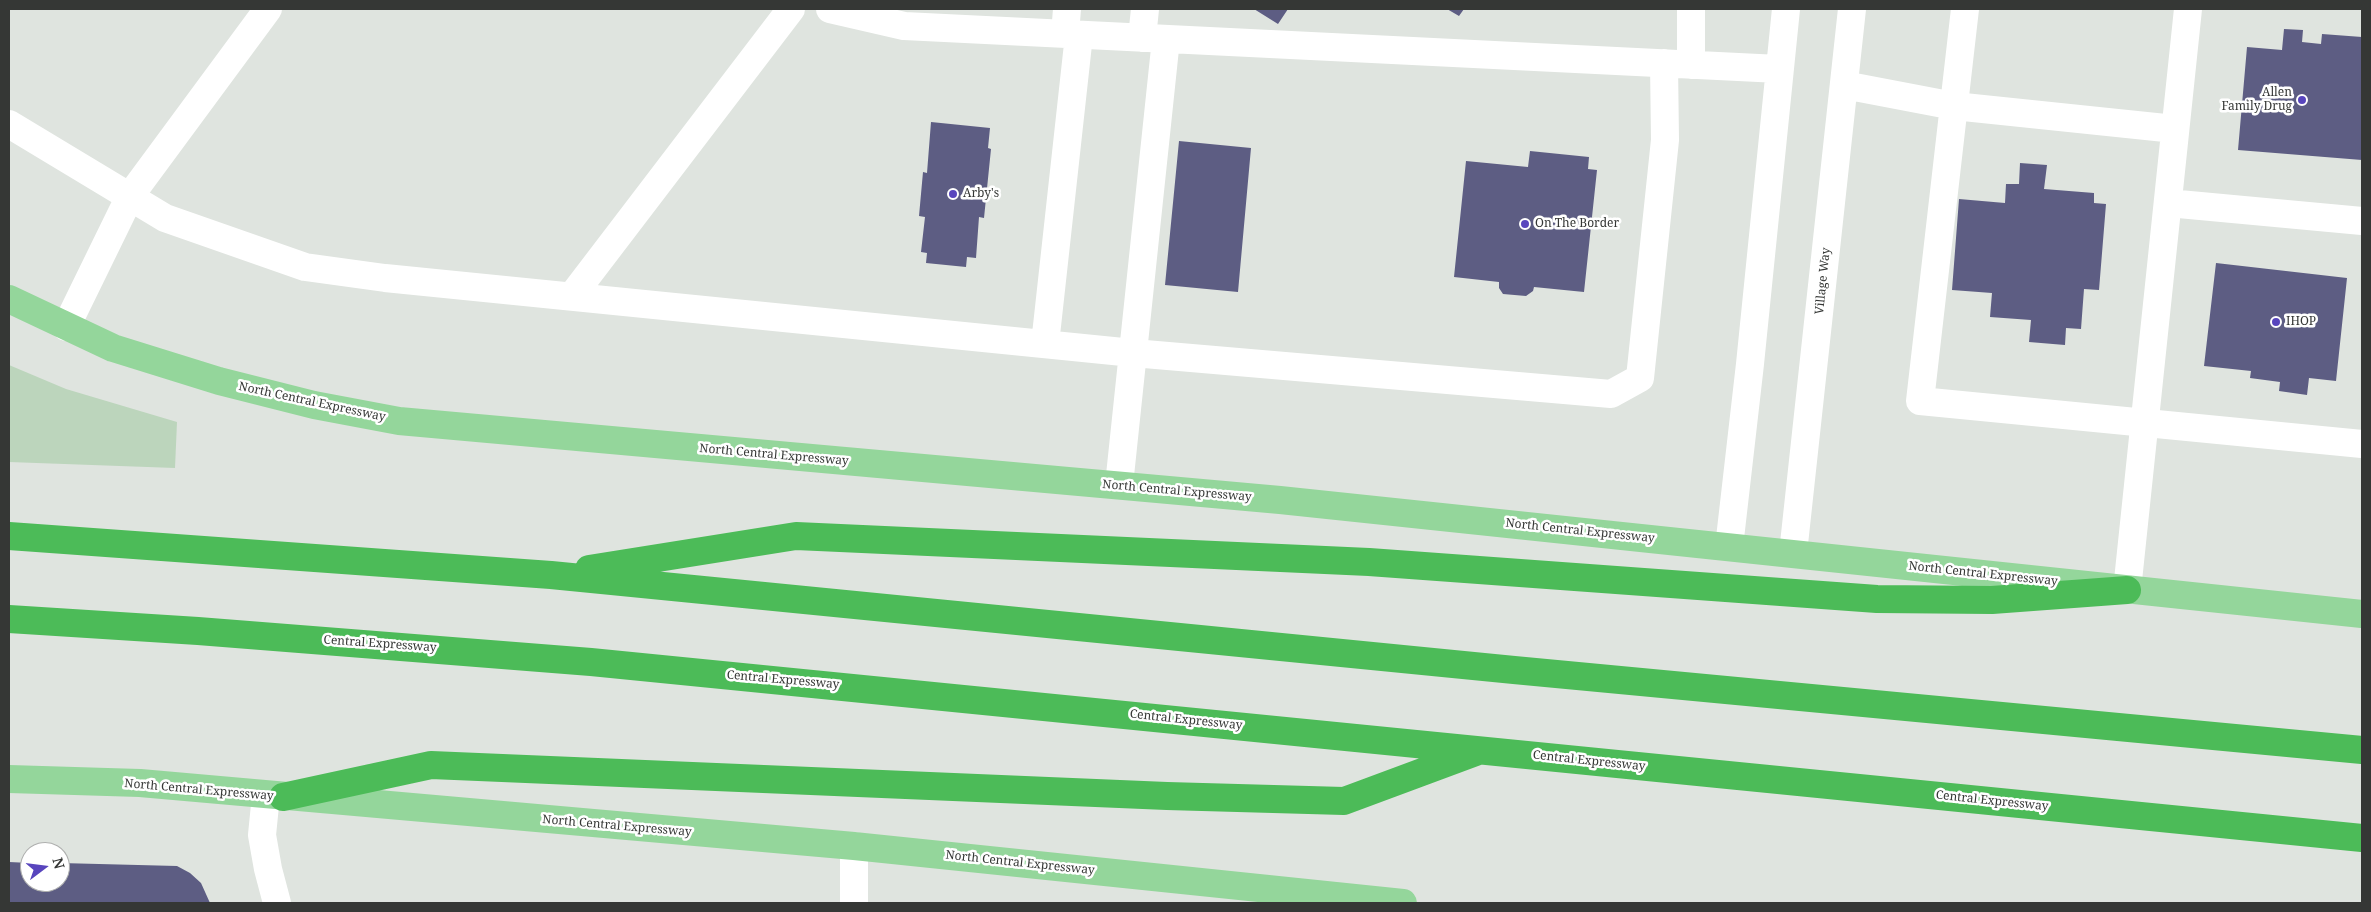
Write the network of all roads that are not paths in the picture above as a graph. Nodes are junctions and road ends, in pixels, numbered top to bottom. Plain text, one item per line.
1 (268, 9) edge
2 (791, 9) edge
3 (830, 9) edge
4 (1145, 9) edge
5 (1691, 9) edge
6 (1786, 9) edge
7 (1852, 9) edge
8 (1965, 9) edge
9 (2188, 9) edge
10 (1070, 26) edge
11 (1154, 38) junction
12 (1664, 64) junction
13 (1691, 65) junction
14 (1779, 69) junction
15 (1844, 85) junction
16 (1954, 106) junction
17 (9, 124) edge
18 (2175, 129) junction
19 (130, 196) junction
20 (2168, 203) junction
21 (2362, 221) edge
22 (572, 296) junction
23 (9, 299) edge
24 (66, 327) junction
25 (1045, 344) junction
26 (1133, 353) junction
27 (2145, 422) junction
28 (2362, 444) edge
29 (1119, 485) junction
30 (9, 536) edge
31 (1729, 547) junction
32 (1793, 553) junction
33 (551, 575) junction
34 (2127, 590) junction
35 (2362, 614) edge
36 (9, 619) edge
37 (1482, 750) junction
38 (2362, 750) edge
39 (9, 779) edge
40 (274, 796) junction
41 (2362, 838) edge
42 (854, 846) junction
43 (277, 903) edge
44 (854, 903) edge
45 (1403, 903) edge

1 - 19 street
2 - 22 street
3 - 10 street
4 - 11 street
5 - 13 street
6 - 14 street
7 - 15 street, Village Way
8 - 16 street
9 - 18 street
10 - 11 street
10 - 25 street
11 - 12 street
11 - 26 street
12 - 13 street
12 - 26 street
13 - 14 street
14 - 31 street
15 - 16 street
15 - 32 street, Village Way
16 - 18 street
16 - 27 street
17 - 19 street
18 - 20 street
19 - 22 street
19 - 24 street
20 - 21 street
20 - 27 street
22 - 25 street
23 - 24 main road, North Central Expressway
24 - 29 main road, North Central Expressway
25 - 26 street
26 - 29 street
27 - 28 street
27 - 34 street
29 - 31 main road, North Central Expressway
30 - 33 highway
31 - 32 main road, North Central Expressway
32 - 34 main road, North Central Expressway
33 - 34 highway
33 - 38 highway
34 - 35 main road, North Central Expressway
36 - 37 highway, Central Expressway
37 - 40 highway
37 - 41 highway, Central Expressway
39 - 40 main road, North Central Expressway
40 - 42 main road, North Central Expressway
40 - 43 street
42 - 44 street
42 - 45 main road, North Central Expressway

